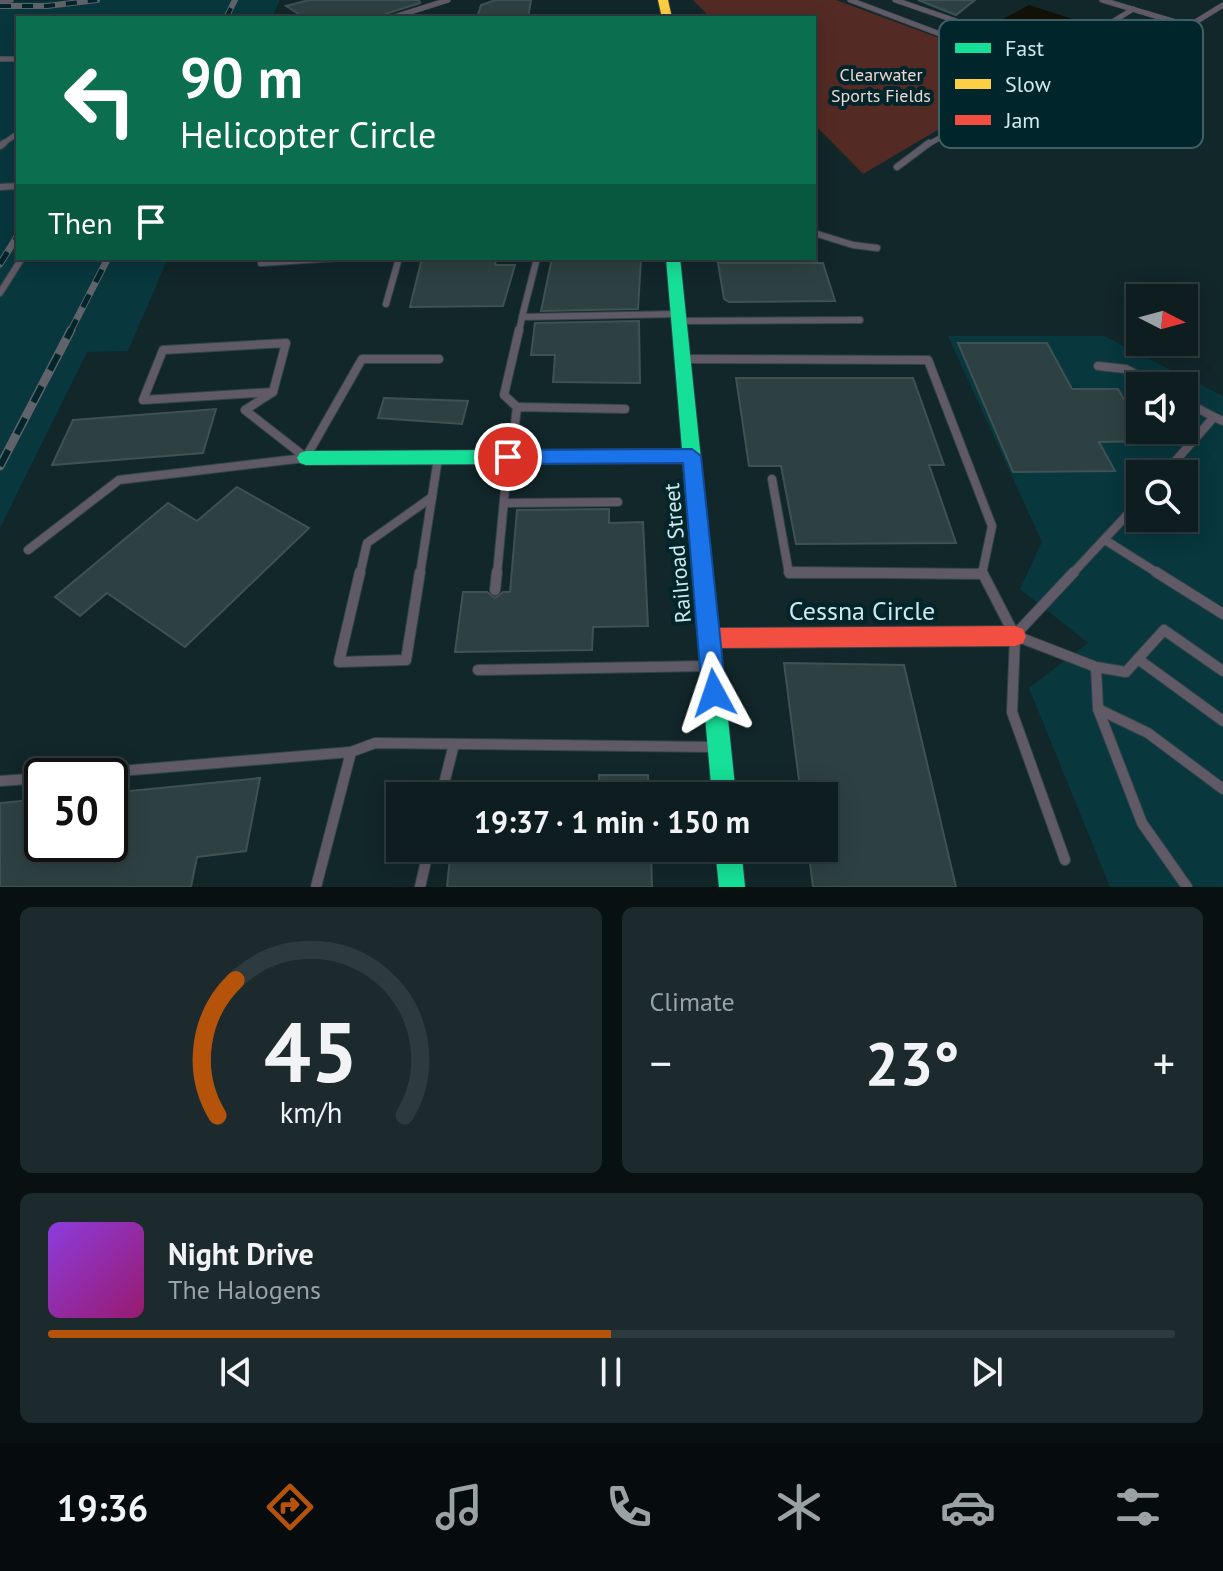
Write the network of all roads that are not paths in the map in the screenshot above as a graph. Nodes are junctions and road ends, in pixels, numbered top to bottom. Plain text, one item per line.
1 (11, 0) edge
2 (448, 0) edge
3 (850, 0) edge
4 (895, 0) edge
5 (1102, 0) edge
6 (0, 1) edge
7 (1223, 5) edge
8 (1133, 9) junction
9 (397, 16) edge
10 (953, 20) edge
11 (1115, 20) edge
12 (1169, 20) edge
13 (1199, 20) edge
14 (939, 34) edge
15 (939, 138) edge
16 (897, 167) dead end
17 (816, 234) edge
18 (877, 248) dead end
19 (21, 260) edge
20 (306, 260) edge
21 (398, 260) edge
22 (536, 260) edge
23 (673, 260) edge
24 (261, 263) dead end
25 (0, 293) edge
26 (386, 304) dead end
27 (522, 317) junction
28 (678, 318) junction
29 (860, 320) dead end
30 (439, 359) dead end
31 (682, 359) junction
32 (1098, 366) dead end
33 (1131, 372) edge
34 (273, 392) junction
35 (517, 407) junction
36 (1198, 408) edge
37 (625, 409) dead end
38 (1219, 419) edge
39 (692, 456) junction
40 (438, 457) junction
41 (510, 457) junction
42 (306, 458) junction
43 (1178, 460) edge
44 (772, 479) dead end
45 (432, 497) junction
46 (618, 502) dead end
47 (504, 503) junction
48 (1126, 517) edge
49 (1105, 540) junction
50 (28, 550) dead end
51 (982, 574) junction
52 (495, 590) dead end
53 (1223, 614) edge
54 (1015, 636) junction
55 (709, 638) junction
56 (1138, 659) junction
57 (711, 666) junction
58 (1096, 667) junction
59 (478, 670) dead end
60 (1223, 671) edge
61 (1098, 709) junction
62 (1223, 721) edge
63 (454, 744) junction
64 (719, 747) junction
65 (351, 752) junction
66 (128, 770) edge
67 (24, 779) edge
68 (0, 781) edge
69 (444, 782) edge
70 (723, 782) edge
71 (1223, 789) edge
72 (1065, 860) dead end
73 (426, 862) edge
74 (729, 862) edge
75 (316, 887) edge
76 (420, 887) edge
77 (732, 887) edge
78 (1187, 887) edge

1 - 6 lane
2 - 9 lane
3 - 14 lane
4 - 10 lane
5 - 8 lane
7 - 13 lane
8 - 11 lane
8 - 12 lane
15 - 16 lane
17 - 18 lane
19 - 25 lane
20 - 24 lane
21 - 26 lane
22 - 27 lane
23 - 28 main road, Railroad Street
27 - 28 lane
27 - 35 lane
28 - 29 lane
28 - 31 main road, Railroad Street
30 - 42 lane
31 - 39 main road, Railroad Street
31 - 51 lane
32 - 33 lane
34 - 34 lane
34 - 42 lane
35 - 37 lane
35 - 41 lane
36 - 38 lane
38 - 43 lane
39 - 41 main road
39 - 55 main road, Railroad Street
40 - 41 main road
40 - 42 main road
40 - 45 lane
41 - 47 lane
42 - 50 lane
44 - 51 lane
45 - 45 lane
46 - 47 lane
47 - 52 lane
48 - 49 lane
49 - 53 lane
49 - 54 lane
51 - 54 lane
54 - 55 main road, Cessna Circle
54 - 58 lane
54 - 72 lane
55 - 57 main road, Railroad Street
56 - 58 lane
56 - 60 lane
56 - 62 lane
57 - 59 lane
57 - 64 main road, Railroad Street
58 - 61 lane
61 - 71 lane
61 - 78 lane
63 - 64 lane
63 - 65 lane
63 - 69 lane
64 - 70 main road, Railroad Street
65 - 66 lane
65 - 75 lane
67 - 68 lane
73 - 76 lane
74 - 77 main road

